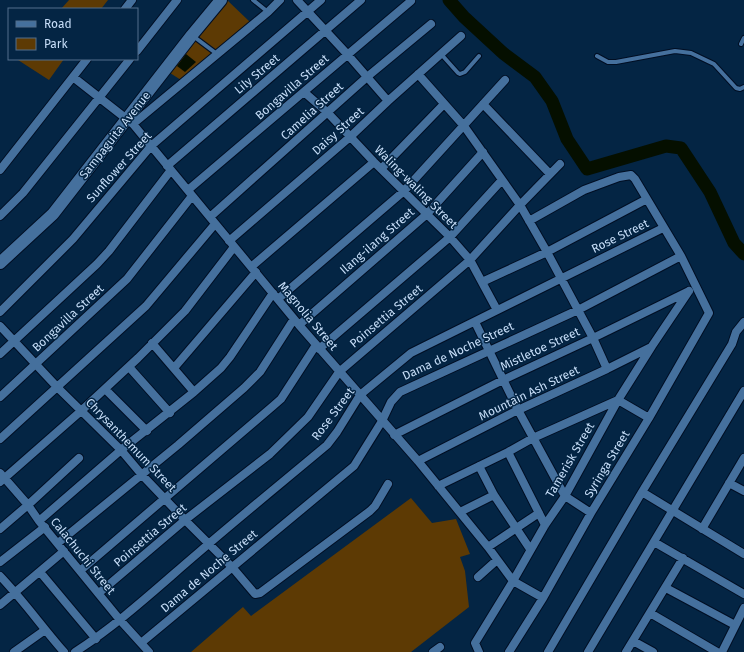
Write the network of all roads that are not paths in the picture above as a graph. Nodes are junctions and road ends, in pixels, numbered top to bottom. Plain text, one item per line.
1 (132, 0) edge
2 (176, 0) edge
3 (221, 0) edge
4 (253, 0) edge
5 (280, 0) edge
6 (297, 0) edge
7 (321, 0) edge
8 (361, 0) edge
9 (411, 1) edge
10 (126, 8) edge
11 (308, 11) junction
12 (268, 12) junction
13 (431, 24) dead end
14 (326, 31) junction
15 (192, 35) junction
16 (461, 36) dead end
17 (744, 38) edge
18 (741, 44) dead end
19 (138, 49) edge
20 (217, 54) junction
21 (441, 54) junction
22 (348, 55) junction
23 (479, 56) dead end
24 (597, 56) dead end
25 (86, 60) edge
26 (129, 60) edge
27 (418, 74) junction
28 (73, 77) junction
29 (367, 77) junction
30 (505, 80) dead end
31 (744, 87) edge
32 (304, 92) junction
33 (100, 98) junction
34 (388, 101) junction
35 (444, 104) junction
36 (483, 104) junction
37 (328, 113) junction
38 (131, 122) junction
39 (464, 126) junction
40 (350, 137) junction
41 (151, 146) junction
42 (483, 152) junction
43 (374, 162) junction
44 (560, 164) dead end
45 (169, 168) junction
46 (381, 169) junction
47 (0, 170) edge
48 (550, 174) junction
49 (502, 180) junction
50 (404, 191) junction
51 (190, 193) junction
52 (647, 199) junction
53 (520, 206) junction
54 (427, 214) junction
55 (0, 216) edge
56 (213, 220) junction
57 (529, 221) junction
58 (664, 228) junction
59 (450, 237) junction
60 (232, 244) junction
61 (547, 252) junction
62 (681, 256) junction
63 (470, 260) junction
64 (0, 264) edge
65 (253, 270) junction
66 (560, 278) junction
67 (482, 282) junction
68 (696, 286) junction
69 (689, 291) junction
70 (273, 293) junction
71 (278, 299) junction
72 (497, 310) junction
73 (578, 310) junction
74 (0, 312) edge
75 (296, 322) junction
76 (475, 322) junction
77 (744, 322) edge
78 (0, 326) edge
79 (593, 338) junction
80 (14, 341) junction
81 (152, 343) junction
82 (652, 346) junction
83 (318, 347) junction
84 (488, 350) junction
85 (0, 354) edge
86 (36, 365) junction
87 (128, 367) junction
88 (174, 368) junction
89 (607, 369) junction
90 (339, 372) junction
91 (503, 380) junction
92 (58, 388) junction
93 (105, 389) junction
94 (744, 391) edge
95 (194, 392) junction
96 (360, 395) junction
97 (0, 397) edge
98 (618, 400) junction
99 (518, 410) junction
100 (81, 411) junction
101 (170, 413) junction
102 (649, 418) junction
103 (382, 421) junction
104 (147, 431) junction
105 (394, 435) junction
106 (533, 438) junction
107 (0, 439) edge
108 (121, 450) junction
109 (508, 452) junction
110 (79, 458) dead end
111 (744, 458) edge
112 (418, 462) junction
113 (479, 466) junction
114 (142, 474) junction
115 (1, 478) edge
116 (729, 483) junction
117 (388, 484) dead end
118 (438, 486) junction
119 (744, 491) edge
120 (642, 492) junction
121 (494, 495) junction
122 (565, 496) junction
123 (165, 498) junction
124 (28, 505) junction
125 (672, 511) junction
126 (460, 512) junction
127 (539, 513) junction
128 (591, 514) junction
129 (185, 520) junction
130 (39, 521) junction
131 (545, 525) junction
132 (45, 527) junction
133 (0, 529) edge
134 (516, 529) junction
135 (702, 529) junction
136 (654, 542) junction
137 (58, 543) junction
138 (209, 544) junction
139 (488, 547) junction
140 (530, 549) junction
141 (64, 550) junction
142 (744, 554) edge
143 (683, 558) junction
144 (497, 560) junction
145 (0, 562) edge
146 (232, 567) junction
147 (81, 570) junction
148 (40, 572) junction
149 (0, 576) edge
150 (478, 576) dead end
151 (513, 581) junction
152 (666, 588) junction
153 (15, 592) junction
154 (99, 593) junction
155 (744, 594) edge
156 (543, 598) junction
157 (0, 604) edge
158 (744, 608) edge
159 (650, 613) junction
160 (120, 620) junction
161 (735, 625) junction
162 (45, 630) junction
163 (96, 639) junction
164 (633, 641) junction
165 (141, 643) junction
166 (14, 652) edge
167 (64, 652) edge
168 (75, 652) edge
169 (149, 652) edge
170 (479, 652) edge
171 (509, 652) edge
172 (548, 652) edge
173 (589, 652) edge
174 (626, 652) edge
175 (653, 652) edge
176 (717, 652) edge
177 (722, 652) edge

1 - 10 street
2 - 19 street
3 - 15 main road, Sampaguita Avenue
4 - 12 lane
5 - 12 street
6 - 11 street
7 - 11 street, Sunflower Street
8 - 14 street, Lily Street
9 - 22 street, Bongavilla Street
11 - 14 street
11 - 41 street, Sunflower Street
12 - 20 street
13 - 29 street, Camelia Street
14 - 22 street
14 - 45 street, Lily Street
15 - 20 lane
15 - 38 main road, Sampaguita Avenue
16 - 21 street, Daisy Street
17 - 18 lane
20 - 38 street
21 - 23 lane
21 - 27 street, Daisy Street
22 - 29 street
22 - 32 street, Bongavilla Street
24 - 31 lane
25 - 28 street
26 - 33 street
27 - 34 street, Daisy Street
27 - 35 street
28 - 33 street, Magnolia Street
28 - 47 street
29 - 34 street
29 - 37 street, Camelia Street
30 - 36 street
32 - 37 street, Waling-waling Street
32 - 51 street, Bongavilla Street
33 - 38 street, Magnolia Street
33 - 55 street
34 - 40 street, Daisy Street
35 - 39 street
35 - 46 street
36 - 39 street
36 - 48 street
37 - 40 street, Waling-waling Street
37 - 56 street, Camelia Street
38 - 41 street, Magnolia Street
38 - 64 main road, Sampaguita Avenue
39 - 42 street
39 - 50 street
40 - 43 street, Waling-waling Street
40 - 60 street, Daisy Street
41 - 45 street, Magnolia Street
41 - 74 street, Sunflower Street
42 - 49 street
42 - 54 street, Ilang-ilang Street
43 - 46 street, Waling-waling Street
43 - 65 street
44 - 48 street, Poinsettia Street
45 - 51 street, Magnolia Street
45 - 80 street, Lily Street
46 - 50 street, Waling-waling Street
48 - 53 street, Poinsettia Street
49 - 53 street
49 - 59 street
50 - 54 street, Waling-waling Street
50 - 71 street
51 - 56 street, Magnolia Street
51 - 86 street, Bongavilla Street
52 - 57 street
52 - 58 street
52 - 61 street
53 - 57 street
53 - 63 street, Poinsettia Street
54 - 59 street, Waling-waling Street
54 - 75 street, Ilang-ilang Street
56 - 60 street, Magnolia Street
56 - 92 street, Camelia Street
57 - 61 street
58 - 62 street
58 - 66 street, Rose Street
59 - 63 street, Waling-waling Street
59 - 83 street
60 - 65 street, Magnolia Street
60 - 81 street, Daisy Street
61 - 66 street
61 - 67 street
62 - 68 street
62 - 73 street, Dama de Noche Street
63 - 67 street, Waling-waling Street
63 - 90 street, Poinsettia Street
65 - 70 street, Magnolia Street
65 - 88 street
66 - 72 street, Rose Street
66 - 73 street
67 - 72 street, Waling-waling Street
68 - 69 street, Mistletoe Street
68 - 102 street, Syringa Street
69 - 79 street, Mistletoe Street
69 - 82 street, Tamerisk Street
70 - 71 street, Magnolia Street
70 - 95 street
71 - 75 street, Magnolia Street
72 - 76 street, Rose Street
73 - 79 street
73 - 84 street, Dama de Noche Street
75 - 83 street, Magnolia Street
75 - 114 street, Ilang-ilang Street
76 - 84 street
76 - 96 street, Rose Street
77 - 120 street
78 - 80 street, Chrysanthemum Street
79 - 89 street
79 - 91 street, Mistletoe Street
80 - 85 street, Lily Street
80 - 86 street, Chrysanthemum Street
81 - 87 street, Daisy Street
81 - 88 street
82 - 89 street, Mountain Ash Street
82 - 98 street, Tamerisk Street
83 - 90 street, Magnolia Street
83 - 123 street
84 - 91 street
84 - 103 street, Dama de Noche Street
86 - 92 street, Chrysanthemum Street
86 - 97 street, Bongavilla Street
87 - 93 street, Daisy Street
87 - 101 street
88 - 95 street
89 - 99 street, Mountain Ash Street
90 - 96 street, Magnolia Street
90 - 129 street, Poinsettia Street
91 - 99 street
91 - 105 street, Mistletoe Street
92 - 100 street, Chrysanthemum Street
92 - 107 street, Camelia Street
93 - 100 street, Daisy Street
93 - 104 street
94 - 125 street
95 - 101 street
96 - 103 street, Magnolia Street
96 - 138 street, Rose Street
98 - 102 street
98 - 106 street
98 - 122 street, Tamerisk Street
99 - 106 street
99 - 112 street, Mountain Ash Street
100 - 108 street, Chrysanthemum Street
100 - 115 street, Daisy Street
101 - 104 street
102 - 128 street, Syringa Street
103 - 105 street, Magnolia Street
103 - 146 street, Dama de Noche Street
104 - 108 street
105 - 112 street, Magnolia Street
106 - 109 street
106 - 122 street
108 - 114 street, Chrysanthemum Street
108 - 130 street
109 - 113 street
109 - 127 street
110 - 124 street
111 - 116 street
112 - 118 street, Magnolia Street
113 - 118 street
113 - 121 street
114 - 123 street, Chrysanthemum Street
114 - 137 street, Ilang-ilang Street
115 - 124 street, Calachuchi Street
116 - 119 street
116 - 135 street
117 - 146 street, Chrysanthemum Street
118 - 126 street, Magnolia Street
120 - 125 street
120 - 172 street
121 - 126 street
121 - 134 street
122 - 128 street
122 - 131 street, Tamerisk Street
123 - 129 street, Chrysanthemum Street
123 - 147 street
124 - 130 street, Calachuchi Street
124 - 133 street
125 - 135 street
125 - 136 street
126 - 139 street, Magnolia Street
127 - 131 street
127 - 134 street
128 - 156 street, Syringa Street
129 - 138 street, Chrysanthemum Street
129 - 154 street, Poinsettia Street
130 - 132 street, Calachuchi Street
131 - 140 street, Tamerisk Street
132 - 137 street, Calachuchi Street
132 - 145 street
134 - 139 street
134 - 140 street
135 - 142 street
136 - 143 street
136 - 173 street
137 - 141 street, Calachuchi Street
138 - 146 street, Chrysanthemum Street
138 - 160 street, Rose Street
139 - 144 street, Magnolia Street
140 - 151 street, Tamerisk Street
141 - 147 street, Calachuchi Street
141 - 148 street
143 - 152 street
143 - 155 street
144 - 150 street
144 - 151 street, Magnolia Street
146 - 165 street, Dama de Noche Street
147 - 154 street, Calachuchi Street
148 - 153 street
148 - 163 street
149 - 153 street
151 - 156 street
151 - 170 street, Tamerisk Street
152 - 159 street
152 - 161 street
153 - 157 street
153 - 162 street
154 - 160 street, Calachuchi Street
156 - 171 street, Syringa Street
158 - 161 street
159 - 164 street
159 - 176 street
160 - 163 street, Rose Street
160 - 165 street, Calachuchi Street
161 - 177 street
162 - 166 street
162 - 167 street
163 - 168 street, Rose Street
164 - 174 street
164 - 175 street
165 - 169 street, Calachuchi Street

